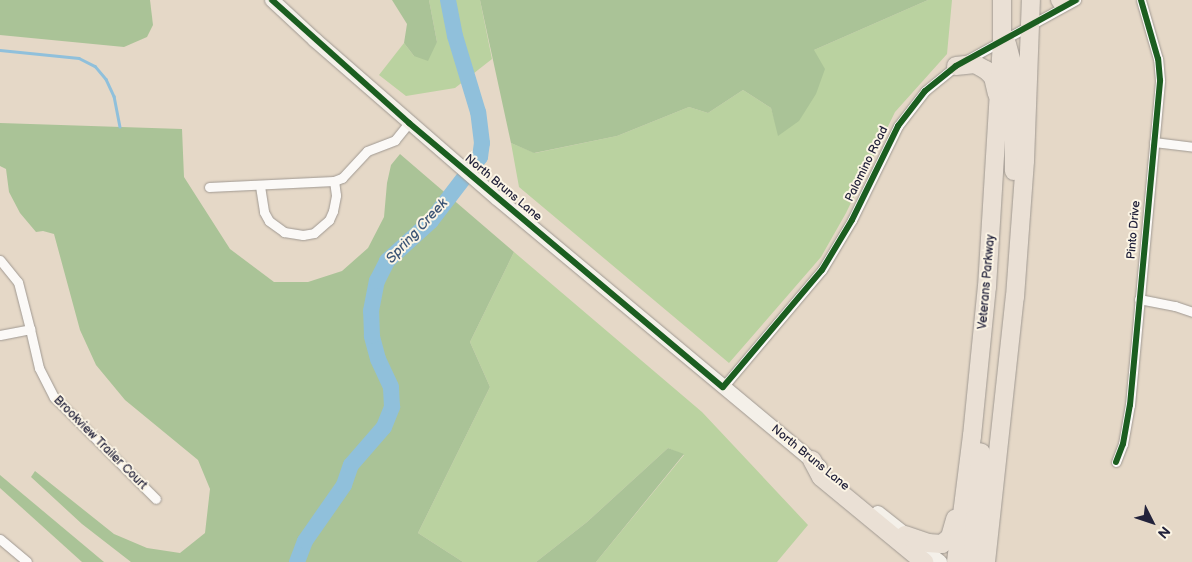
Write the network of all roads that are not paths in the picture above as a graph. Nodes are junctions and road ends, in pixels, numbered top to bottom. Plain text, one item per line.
1 (272, 0) edge
2 (1002, 0) edge
3 (1019, 0) edge
4 (1031, 0) edge
5 (1076, 0) edge
6 (1141, 0) edge
7 (1030, 25) junction
8 (1002, 39) junction
9 (956, 66) junction
10 (999, 106) junction
11 (409, 123) junction
12 (1154, 142) junction
13 (1192, 147) edge
14 (334, 181) junction
15 (209, 186) dead end
16 (260, 186) junction
17 (0, 260) edge
18 (1015, 297) junction
19 (1139, 299) junction
20 (1192, 312) edge
21 (30, 329) junction
22 (0, 335) edge
23 (981, 357) junction
24 (978, 381) junction
25 (724, 387) junction
26 (812, 460) junction
27 (1116, 462) dead end
28 (156, 499) dead end
29 (905, 535) junction
30 (0, 538) edge
31 (989, 556) edge
32 (16, 558) edge
33 (28, 562) edge
34 (924, 562) edge
35 (940, 562) edge
36 (956, 562) edge
37 (972, 562) edge

1 - 11 main road, North Bruns Lane
2 - 8 highway, Veterans Parkway
3 - 7 highway
4 - 7 highway
5 - 7 street, Palomino Road
6 - 12 street, Pinto Drive
7 - 8 street, Palomino Road
7 - 18 highway
8 - 9 street, Palomino Road
8 - 10 highway, Veterans Parkway
8 - 18 highway
9 - 10 highway
9 - 25 street, Palomino Road
10 - 23 highway, Veterans Parkway
11 - 14 street
11 - 25 main road, North Bruns Lane
12 - 13 street
12 - 19 street, Pinto Drive
14 - 16 street
14 - 16 street
15 - 16 street
17 - 21 street, Brookview Trailer Court
18 - 31 highway
19 - 20 street
19 - 27 street, Pinto Drive
21 - 22 street
21 - 28 street, Brookview Trailer Court
23 - 24 highway, Veterans Parkway
23 - 37 highway
24 - 29 highway
24 - 36 highway, Veterans Parkway
25 - 26 main road, North Bruns Lane
26 - 29 main road, North Bruns Lane
26 - 34 highway
29 - 35 main road, North Bruns Lane
30 - 32 street
32 - 33 street

